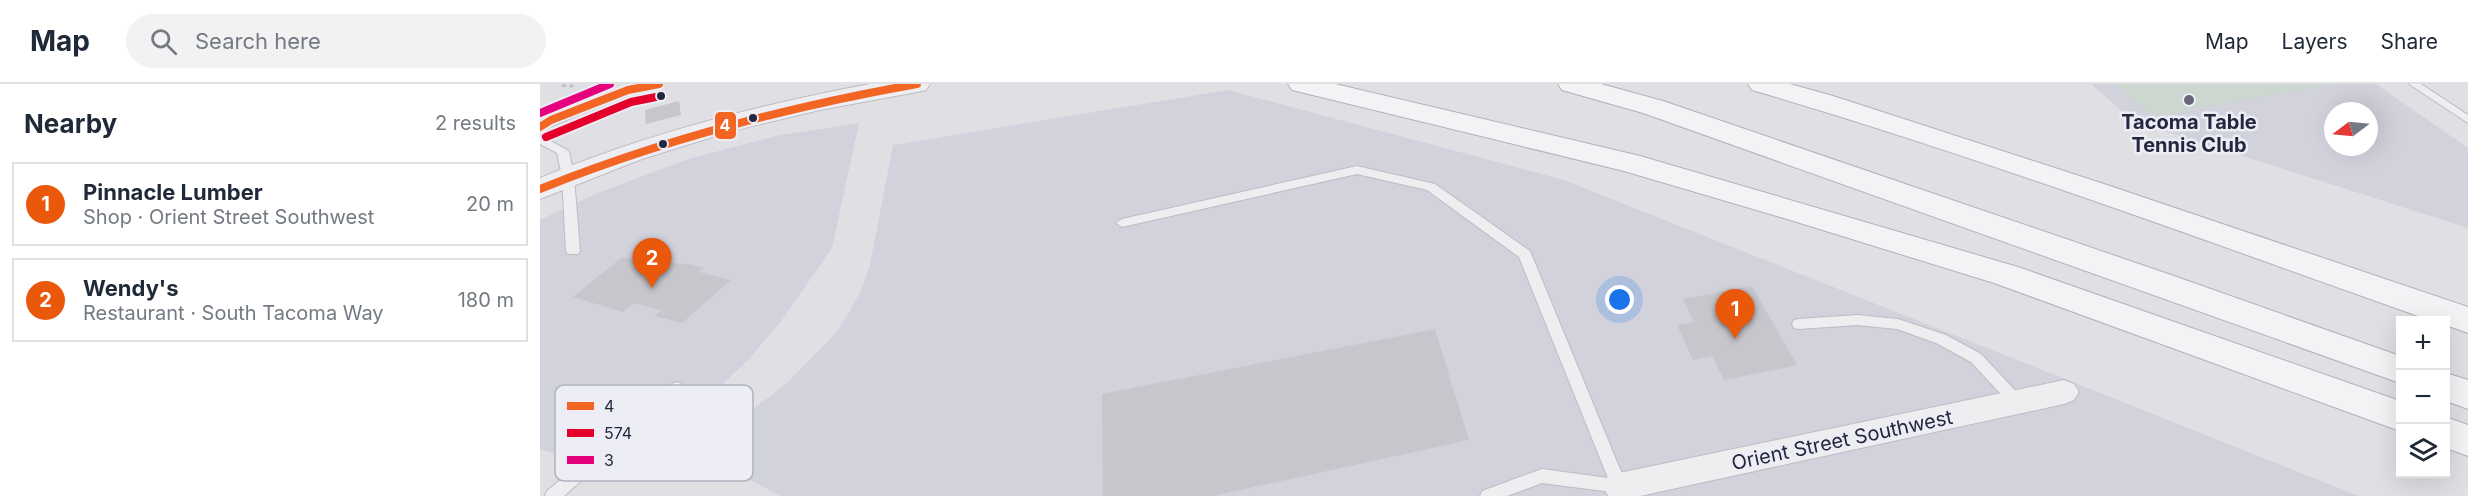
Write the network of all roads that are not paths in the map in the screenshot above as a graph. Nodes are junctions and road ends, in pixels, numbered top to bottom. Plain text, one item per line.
1 (659, 84) edge
2 (917, 84) edge
3 (1301, 84) edge
4 (1571, 84) edge
5 (1761, 84) edge
6 (1782, 84) edge
7 (2414, 84) edge
8 (1823, 102) junction
9 (2468, 120) edge
10 (540, 127) edge
11 (540, 139) edge
12 (568, 177) junction
13 (540, 189) edge
14 (1122, 223) dead end
15 (573, 251) dead end
16 (2468, 320) edge
17 (1799, 324) dead end
18 (2396, 369) edge
19 (2450, 389) edge
20 (2064, 392) dead end
21 (2468, 395) edge
22 (2018, 403) junction
23 (2396, 415) edge
24 (2450, 434) edge
25 (2468, 441) edge
26 (570, 481) edge
27 (1622, 491) edge
28 (553, 496) edge
29 (1488, 496) edge

1 - 10 lane
2 - 12 street
3 - 23 highway
4 - 18 highway
5 - 8 highway
6 - 8 highway
7 - 9 lane
8 - 16 highway
11 - 12 lane
12 - 13 street
12 - 15 lane
14 - 27 lane
17 - 22 lane
19 - 21 highway
20 - 22 street, Orient Street Southwest
22 - 27 street, Orient Street Southwest
24 - 25 highway
26 - 28 lane
27 - 29 lane

